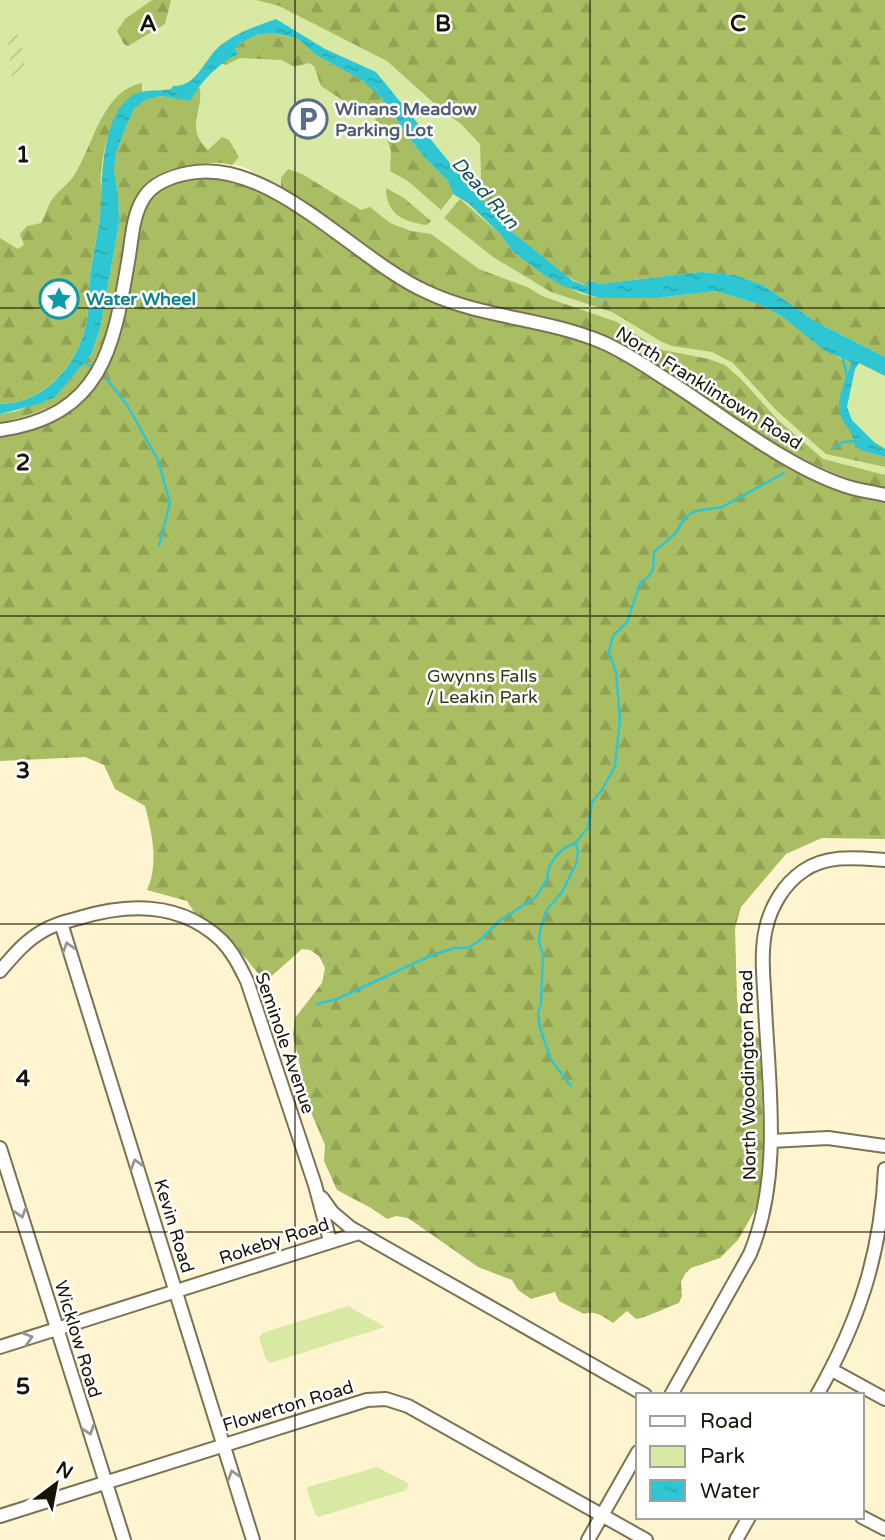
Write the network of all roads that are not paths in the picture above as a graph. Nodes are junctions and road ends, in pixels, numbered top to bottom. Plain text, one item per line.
1 (0, 430) edge
2 (885, 495) edge
3 (885, 860) edge
4 (61, 923) junction
5 (0, 971) edge
6 (771, 1141) junction
7 (885, 1146) edge
8 (0, 1148) edge
9 (885, 1169) edge
10 (4, 1175) edge
11 (315, 1185) junction
12 (359, 1233) junction
13 (330, 1241) junction
14 (176, 1291) junction
15 (57, 1329) junction
16 (0, 1347) edge
17 (832, 1370) junction
18 (641, 1393) edge
19 (672, 1393) edge
20 (818, 1393) edge
21 (885, 1399) edge
22 (224, 1445) junction
23 (636, 1456) edge
24 (106, 1483) junction
25 (602, 1516) junction
26 (0, 1517) edge
27 (864, 1518) edge
28 (747, 1519) edge
29 (885, 1529) edge
30 (124, 1540) edge
31 (254, 1540) edge
32 (588, 1540) edge
33 (646, 1540) edge
34 (736, 1540) edge

1 - 2 street, North Franklintown Road
3 - 6 street, North Woodington Road
4 - 5 street, Seminole Avenue
4 - 11 street, Seminole Avenue
14 -> 4 street, Kevin Road
6 - 7 street
6 - 19 street, North Woodington Road
8 - 10 street, Wicklow Road
9 - 17 street
10 -> 15 street, Wicklow Road
11 - 12 street, Rokeby Road
11 - 13 street, Seminole Avenue
12 - 13 street, Rokeby Road
12 - 18 street, Rokeby Road
13 - 14 street, Rokeby Road
14 - 15 street, Rokeby Road
14 - 22 street, Kevin Road
16 -> 15 street, Rokeby Road
15 -> 24 street, Wicklow Road
17 - 20 street
17 - 21 street
22 - 24 street, Flowerton Road
22 - 25 street, Flowerton Road
31 -> 22 street, Kevin Road
23 - 25 street
24 - 26 street, Flowerton Road
24 - 30 street, Wicklow Road
25 - 32 street
25 - 33 street, Flowerton Road
27 - 29 street
28 - 34 street

